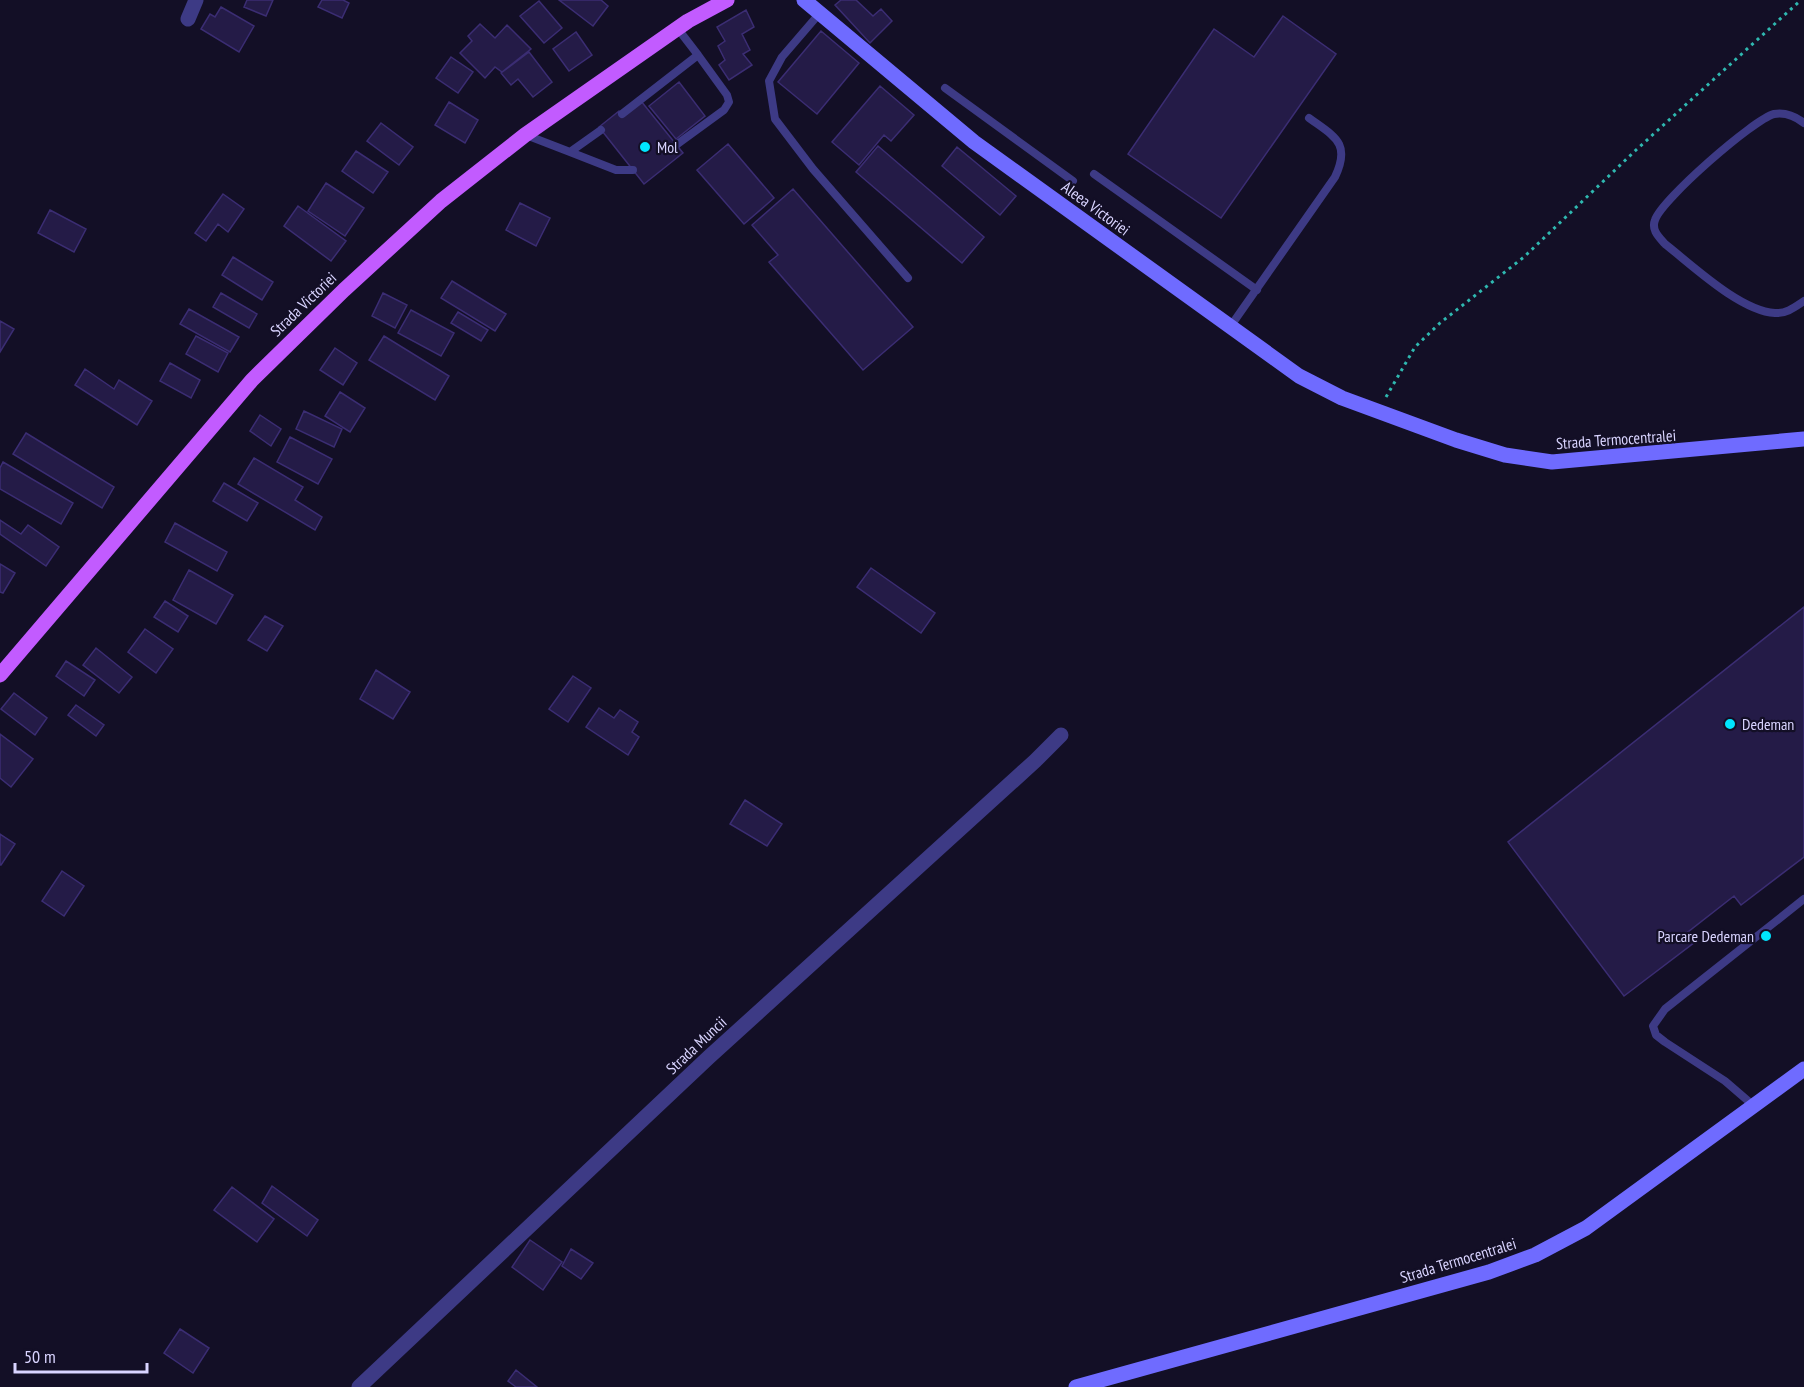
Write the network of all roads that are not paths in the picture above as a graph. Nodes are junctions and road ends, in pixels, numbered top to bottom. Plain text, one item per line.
1 (195, 0) edge
2 (699, 0) edge
3 (727, 0) edge
4 (807, 5) edge
5 (188, 19) dead end
6 (683, 25) junction
7 (698, 55) junction
8 (945, 88) dead end
9 (622, 114) dead end
10 (1310, 118) dead end
11 (1804, 123) edge
12 (601, 130) dead end
13 (525, 135) junction
14 (676, 145) dead end
15 (570, 152) junction
16 (633, 170) dead end
17 (1094, 174) dead end
18 (1073, 181) dead end
19 (908, 278) dead end
20 (1257, 290) junction
21 (1804, 301) edge
22 (1230, 327) junction
23 (1380, 412) joint
24 (1800, 439) edge
25 (0, 675) edge
26 (1061, 735) dead end
27 (1804, 899) edge
28 (1804, 1069) edge
29 (1754, 1106) junction
30 (359, 1387) edge
31 (1076, 1387) edge

1 - 5 street
2 - 6 main road, Strada Victoriei
3 - 6 main road, Strada Victoriei
4 - 19 lane
4 - 22 street, Aleea Victoriei
6 - 7 lane
6 - 13 main road, Strada Victoriei
7 - 9 lane
7 - 14 lane
8 - 18 lane
10 - 20 lane
11 - 21 lane
12 - 15 lane
13 - 15 lane
13 - 25 main road, Strada Victoriei
15 - 16 lane
17 - 20 lane
20 - 22 lane
22 - 23 street, Aleea Victoriei
23 - 24 street, Strada Termocentralei
26 - 30 street, Strada Muncii
27 - 29 lane
28 - 29 street, Strada Termocentralei
29 - 31 street, Strada Termocentralei

